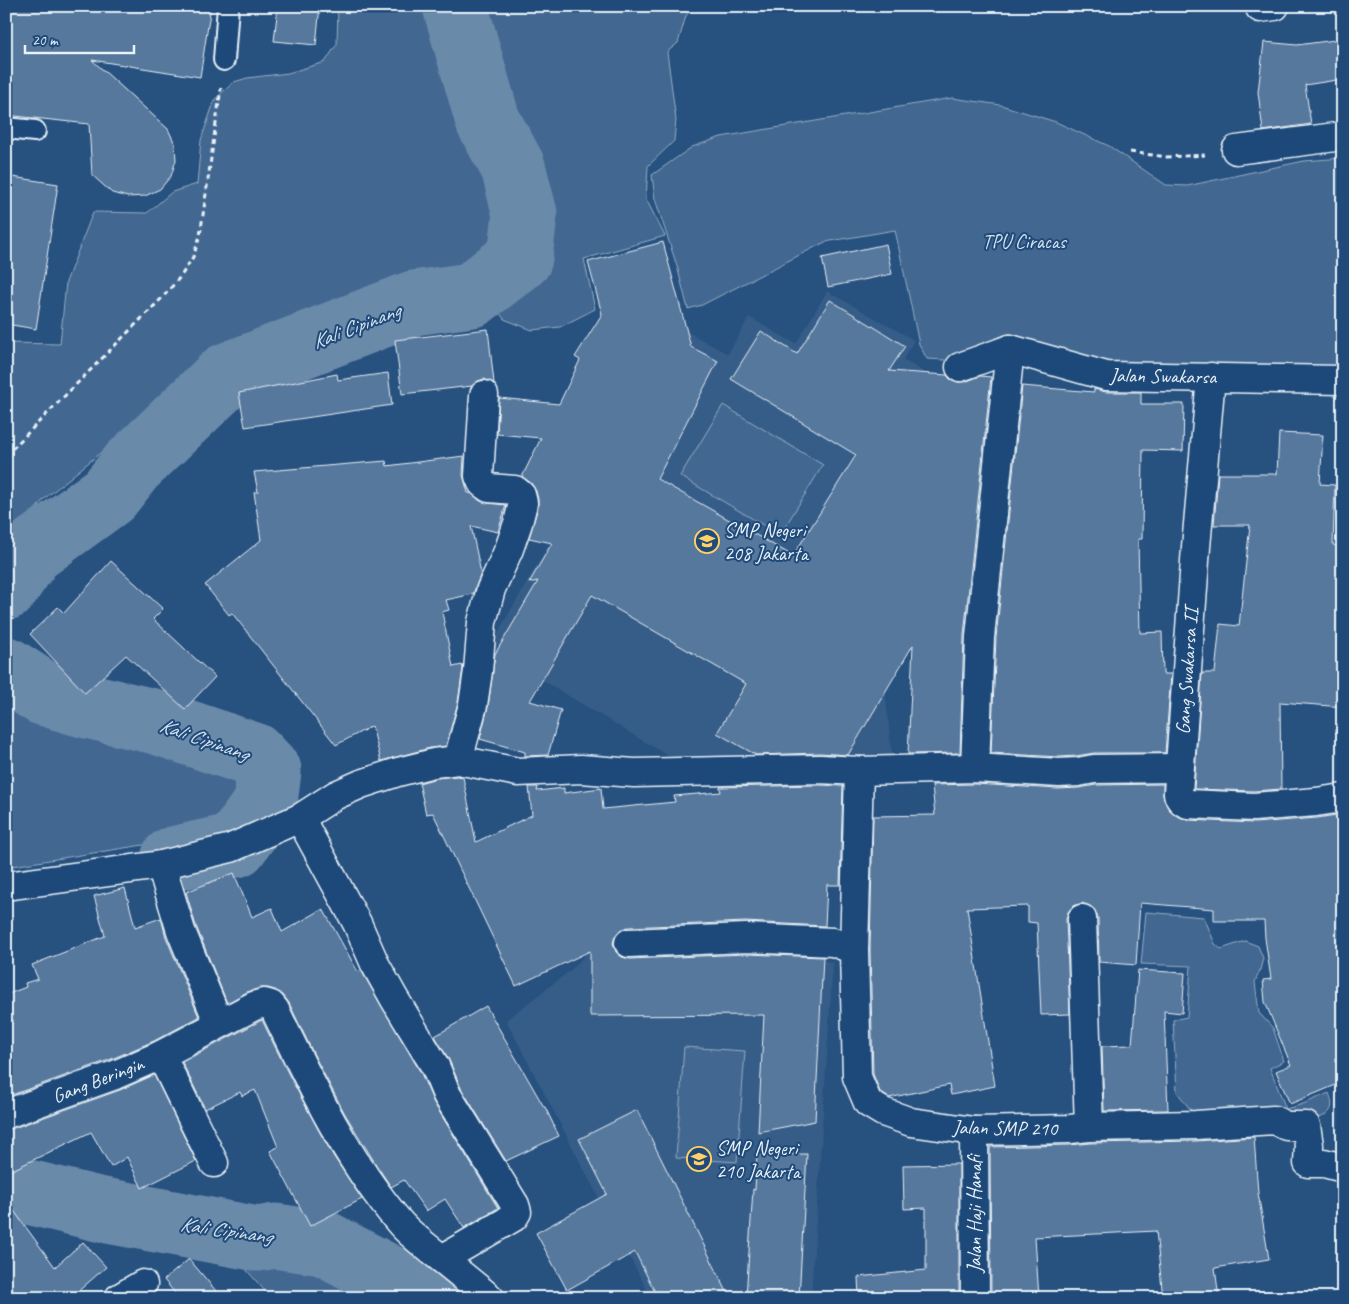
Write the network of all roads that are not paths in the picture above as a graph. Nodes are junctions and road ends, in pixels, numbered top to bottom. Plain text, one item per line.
1 (228, 6) edge
2 (224, 60) road end
3 (6, 128) edge
4 (35, 132) dead end
5 (1343, 136) edge
6 (1236, 150) road end
7 (1010, 349) junction
8 (960, 367) dead end
9 (1211, 378) junction
10 (1343, 380) edge
11 (484, 395) dead end
12 (458, 760) junction
13 (975, 768) junction
14 (1179, 768) junction
15 (859, 771) junction
16 (1343, 798) edge
17 (300, 818) junction
18 (161, 865) junction
19 (6, 886) edge
20 (1082, 919) dead end
21 (629, 943) dead end
22 (854, 950) junction
23 (219, 1024) junction
24 (161, 1055) junction
25 (6, 1114) edge
26 (1089, 1127) junction
27 (974, 1131) junction
28 (214, 1162) dead end
29 (1343, 1168) edge
30 (442, 1259) junction
31 (143, 1284) dead end
32 (119, 1298) edge
33 (490, 1298) edge
34 (975, 1298) edge

1 - 2 lane
3 - 4 lane
5 - 6 street
7 - 8 street
7 - 9 street, Jalan Swakarsa
7 - 13 street
9 - 10 street, Jalan Swakarsa
9 - 14 street, Gang Swakarsa II
11 - 12 street
12 - 15 street
12 - 17 street
13 - 14 street
13 - 15 street
14 - 16 street, Gang Swakarsa II
15 - 22 street, Jalan SMP 210
17 - 18 street
17 - 30 street
18 - 19 street
18 - 23 street
20 - 26 street
21 - 22 street
22 - 27 street, Jalan SMP 210
23 - 24 street
23 - 30 street
24 - 25 street, Gang Beringin
24 - 28 street, Gang Beringin
26 - 27 street, Jalan SMP 210
26 - 29 street, Jalan SMP 210
27 - 34 street, Jalan Haji Hanafi
30 - 33 street
31 - 32 street

